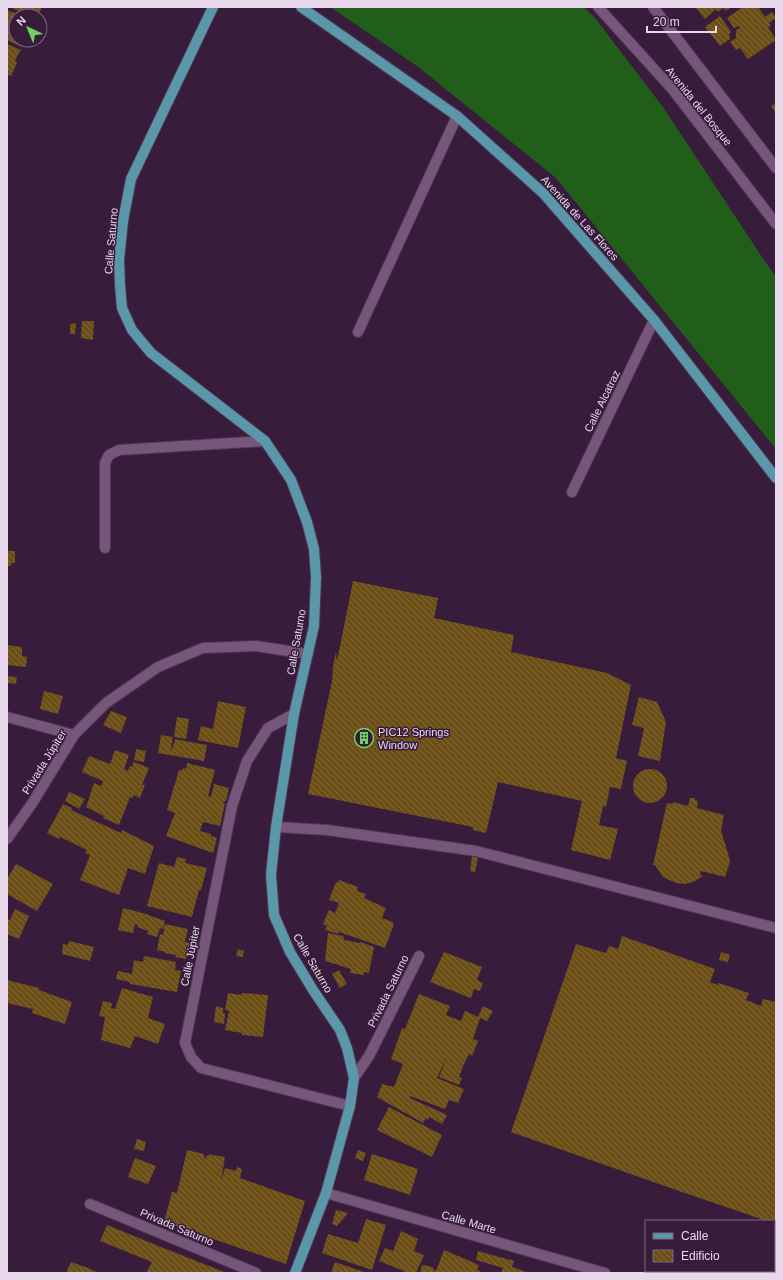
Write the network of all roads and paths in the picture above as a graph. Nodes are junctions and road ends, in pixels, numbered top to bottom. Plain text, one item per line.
1 (213, 7) edge
2 (301, 7) edge
3 (598, 7) edge
4 (653, 7) edge
5 (457, 116) junction
6 (776, 168) edge
7 (776, 224) edge
8 (654, 320) junction
9 (358, 332) dead end
10 (266, 441) junction
11 (776, 478) edge
12 (572, 492) dead end
13 (105, 548) dead end
14 (308, 654) junction
15 (294, 714) junction
16 (7, 717) edge
17 (74, 735) junction
18 (276, 827) junction
19 (7, 839) edge
20 (776, 928) edge
21 (419, 956) dead end
22 (354, 1078) junction
23 (350, 1106) junction
24 (326, 1193) junction
25 (90, 1204) dead end
26 (256, 1273) edge
27 (295, 1273) edge
28 (605, 1273) edge

1 - 10 main road, Calle Saturno
2 - 5 main road, Avenida de Las Flores
3 - 7 street, Avenida del Bosque
4 - 6 street, Avenida del Bosque
5 - 8 main road, Avenida de Las Flores
5 - 9 street
8 - 11 main road, Avenida de Las Flores
8 - 12 street, Calle Alcatraz
10 - 13 street
10 - 14 main road, Calle Saturno
14 - 15 main road, Calle Saturno
14 - 17 street, Privada Júpiter
15 - 18 main road, Calle Saturno
15 - 23 street, Calle Júpiter
16 - 17 street
17 - 19 street, Privada Júpiter
18 - 20 street
18 - 22 main road, Calle Saturno
21 - 22 street, Privada Saturno
22 - 23 main road, Calle Saturno
23 - 24 main road, Calle Saturno
24 - 27 main road, Calle Saturno
24 - 28 street, Calle Marte
25 - 26 street, Privada Saturno

